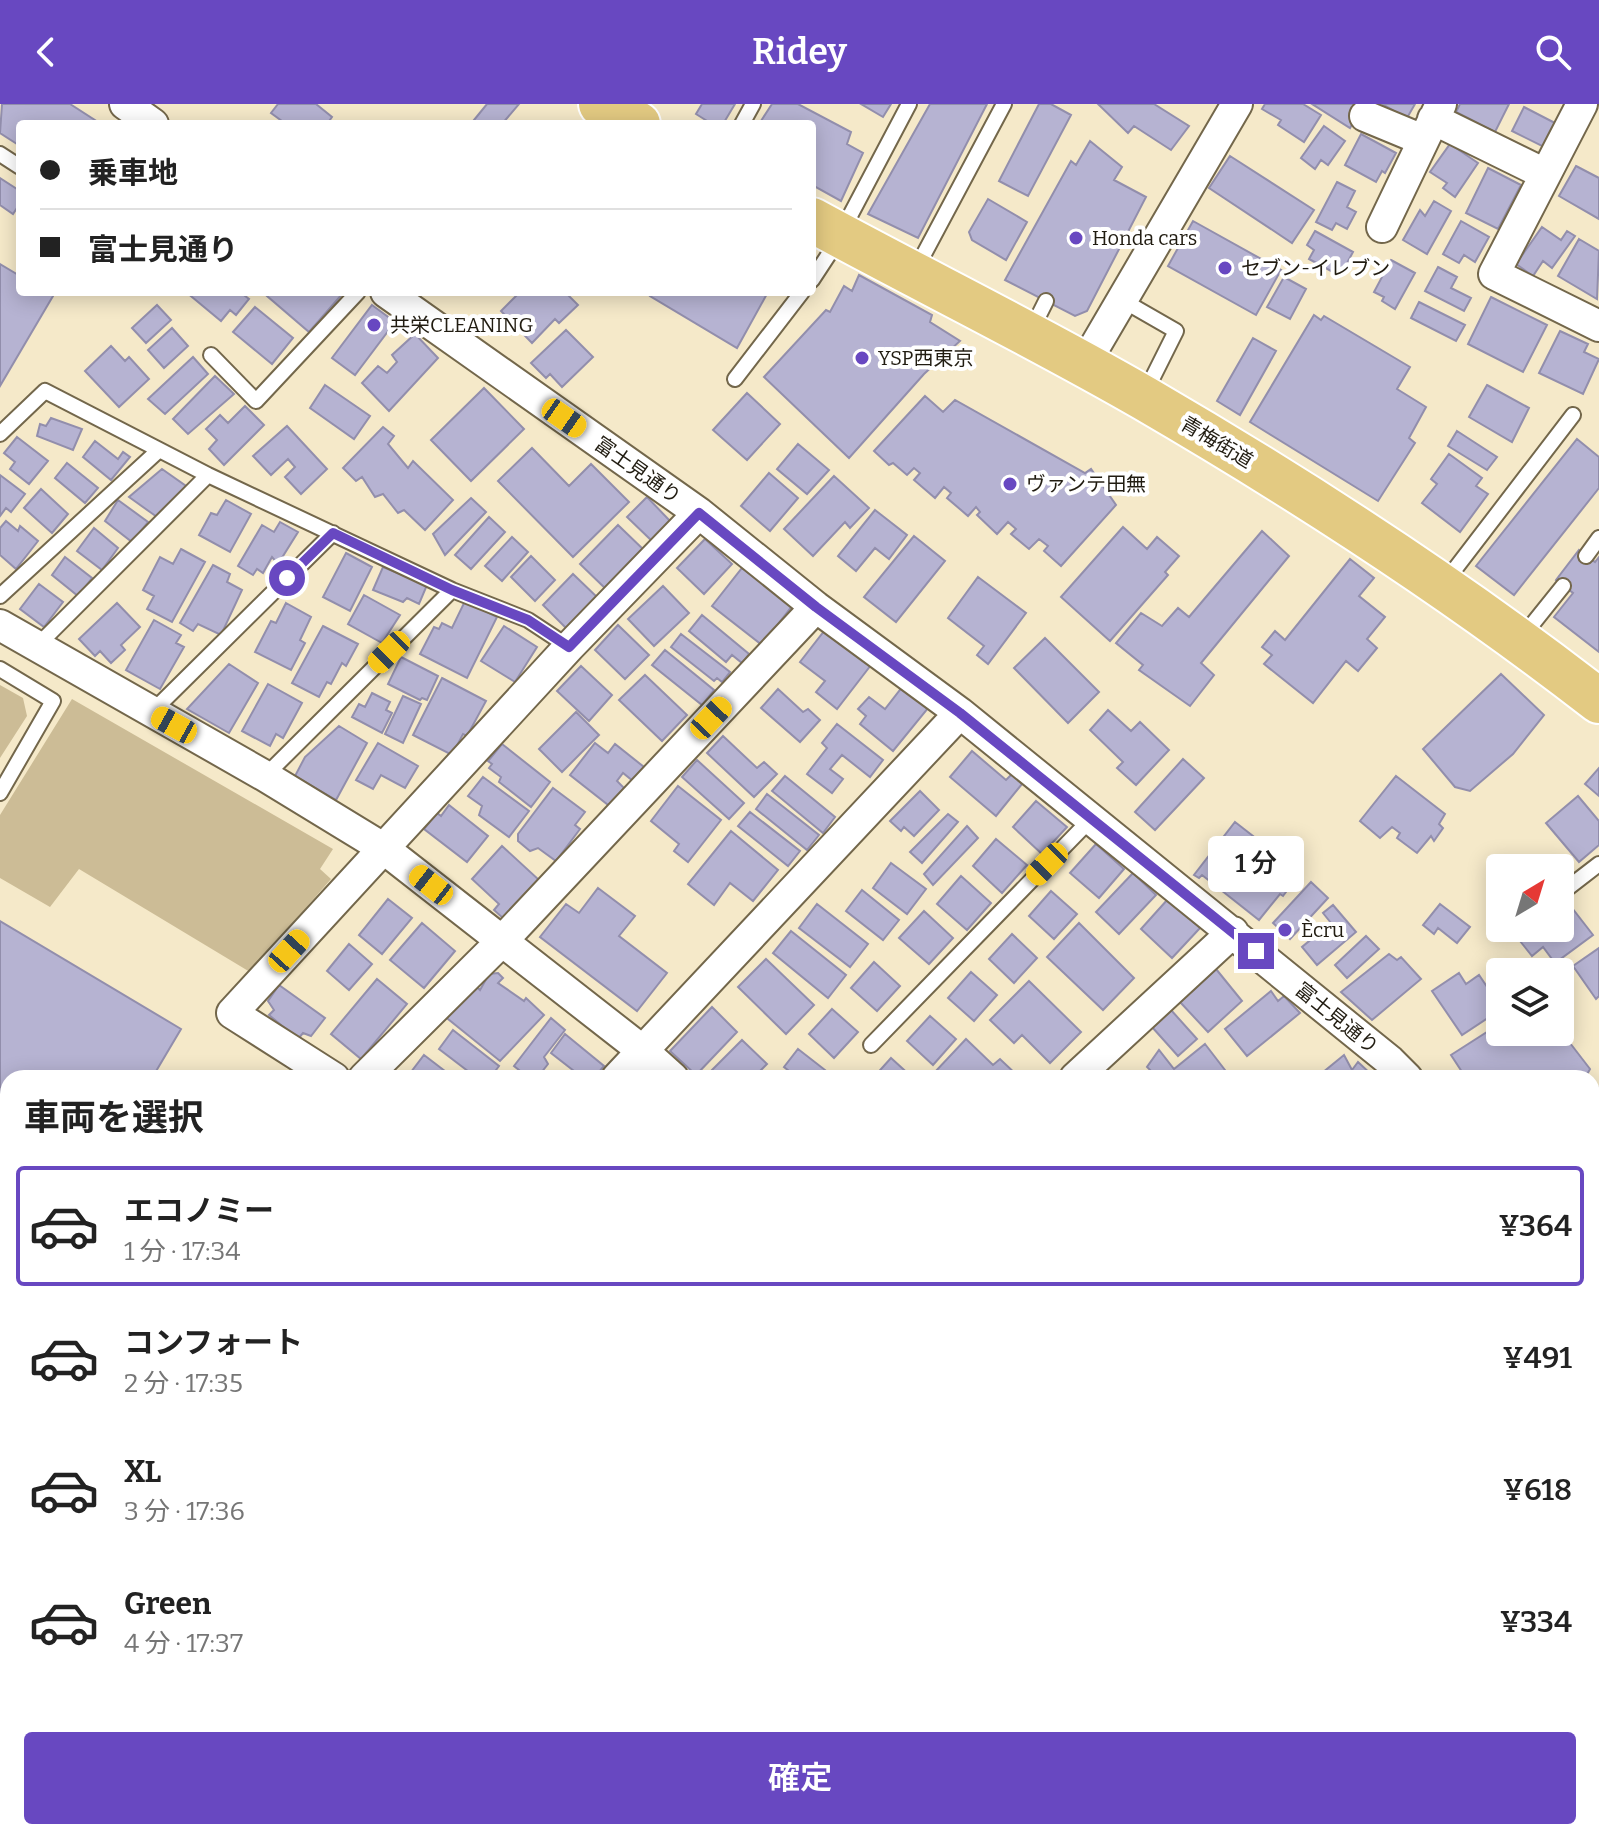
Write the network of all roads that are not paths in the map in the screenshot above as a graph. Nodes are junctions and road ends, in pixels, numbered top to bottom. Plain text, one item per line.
1 (125, 104) edge
2 (601, 104) edge
3 (909, 104) edge
4 (1004, 104) edge
5 (1237, 104) edge
6 (1582, 104) edge
7 (1365, 116) dead end
8 (147, 120) edge
9 (631, 120) edge
10 (1432, 121) edge
11 (1545, 174) junction
12 (1382, 227) dead end
13 (828, 235) edge
14 (816, 269) edge
15 (914, 273) junction
16 (354, 296) edge
17 (392, 296) edge
18 (799, 296) edge
19 (1122, 300) junction
20 (1599, 326) edge
21 (211, 355) dead end
22 (1084, 365) junction
23 (735, 379) dead end
24 (1143, 398) junction
25 (1573, 415) dead end
26 (0, 434) edge
27 (159, 450) junction
28 (208, 475) junction
29 (699, 513) junction
30 (333, 533) junction
31 (1599, 534) edge
32 (1586, 556) dead end
33 (1455, 569) dead end
34 (1563, 586) dead end
35 (452, 590) junction
36 (0, 596) edge
37 (816, 607) junction
38 (0, 625) edge
39 (1520, 639) junction
40 (37, 646) junction
41 (569, 647) junction
42 (0, 669) edge
43 (1599, 701) edge
44 (151, 712) junction
45 (960, 713) junction
46 (265, 776) junction
47 (0, 793) edge
48 (1091, 819) junction
49 (383, 848) junction
50 (1599, 864) edge
51 (1574, 883) edge
52 (1233, 932) junction
53 (502, 941) junction
54 (871, 1045) dead end
55 (643, 1051) junction
56 (321, 1070) edge
57 (372, 1070) edge
58 (625, 1070) edge
59 (664, 1070) edge
60 (1084, 1070) edge
61 (1398, 1070) edge

1 - 8 street
2 - 9 main road
3 - 13 lane
4 - 15 lane
5 - 19 street
6 - 11 street
7 - 10 street
10 - 11 street
10 - 12 street
11 - 20 street
13 - 14 lane
13 - 15 main road, 青梅街道
15 - 22 main road, 青梅街道
16 - 21 lane
17 - 29 street, 富士見通り
18 - 23 lane
19 - 22 street
19 - 24 lane
22 - 24 main road, 青梅街道
24 - 39 main road, 青梅街道
25 - 33 lane
26 - 27 lane
27 - 28 lane
27 - 36 lane
28 - 30 lane
28 - 40 lane
29 - 37 street, 富士見通り
29 - 41 street
30 - 35 lane
30 - 44 lane
31 - 32 lane
34 - 39 lane
35 - 41 lane
35 - 46 lane
37 - 45 street, 富士見通り
37 - 53 street
38 - 40 street
39 - 43 main road, 青梅街道
40 - 44 street
41 - 49 street
42 - 47 lane
44 - 46 street
45 - 48 street, 富士見通り
45 - 55 street
46 - 49 street
48 - 52 street, 富士見通り
48 - 54 lane
49 - 53 street
49 - 56 street
50 - 51 lane
52 - 60 street
52 - 61 street, 富士見通り
53 - 55 street
53 - 57 street
55 - 58 street
55 - 59 street

